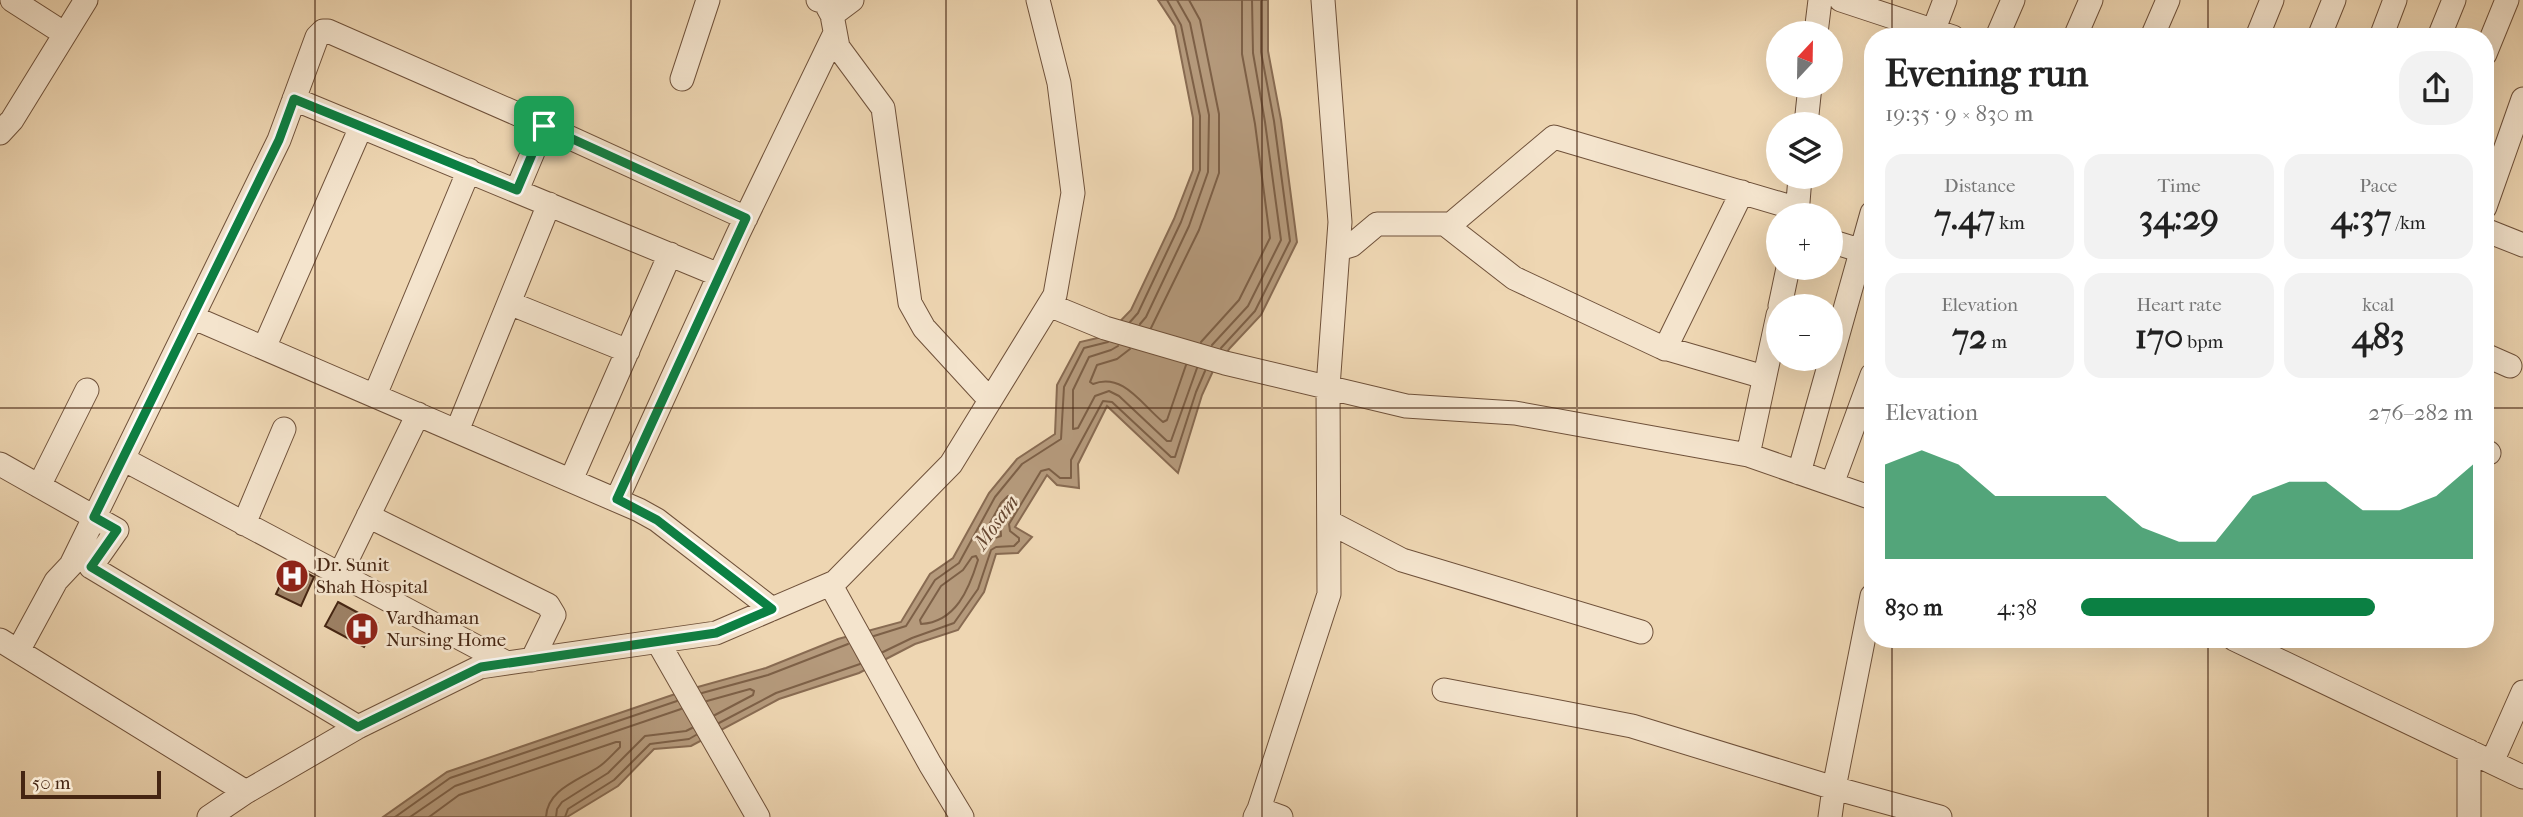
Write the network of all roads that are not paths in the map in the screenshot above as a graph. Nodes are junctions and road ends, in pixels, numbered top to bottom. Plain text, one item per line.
1 (12, 0) edge
2 (86, 0) edge
3 (708, 0) edge
4 (852, 0) edge
5 (1038, 0) edge
6 (1323, 0) edge
7 (1820, 0) edge
8 (1841, 0) edge
9 (1945, 0) edge
10 (2013, 0) edge
11 (2091, 0) edge
12 (2168, 0) edge
13 (2272, 0) edge
14 (2334, 0) edge
15 (2395, 0) edge
16 (2454, 0) edge
17 (2507, 0) edge
18 (829, 16) edge
19 (1817, 21) edge
20 (1922, 28) edge
21 (1940, 28) edge
22 (2001, 28) edge
23 (2079, 28) edge
24 (2156, 28) edge
25 (2261, 28) edge
26 (2323, 28) edge
27 (2384, 28) edge
28 (2442, 28) edge
29 (2494, 32) edge
30 (65, 34) junction
31 (682, 79) dead end
32 (294, 99) junction
33 (2523, 99) edge
34 (544, 126) junction
35 (361, 127) junction
36 (0, 133) edge
37 (469, 170) junction
38 (2494, 181) edge
39 (517, 190) junction
40 (1742, 192) junction
41 (1772, 203) edge
42 (550, 204) junction
43 (746, 218) junction
44 (1446, 225) junction
45 (2494, 234) edge
46 (1843, 245) edge
47 (2523, 245) edge
48 (1339, 249) junction
49 (1864, 251) edge
50 (670, 254) junction
51 (1864, 262) edge
52 (719, 275) junction
53 (509, 303) junction
54 (1049, 305) junction
55 (192, 317) junction
56 (264, 348) junction
57 (1665, 349) junction
58 (628, 351) junction
59 (2494, 359) edge
60 (2511, 366) dead end
61 (1766, 371) edge
62 (1765, 377) junction
63 (1328, 387) junction
64 (87, 390) dead end
65 (375, 395) junction
66 (1864, 397) edge
67 (990, 400) junction
68 (418, 414) junction
69 (284, 429) dead end
70 (457, 430) junction
71 (1748, 456) junction
72 (123, 459) junction
73 (0, 464) edge
74 (1799, 473) junction
75 (571, 480) junction
76 (1832, 484) junction
77 (39, 486) junction
78 (1864, 495) edge
79 (617, 499) junction
80 (368, 516) junction
81 (94, 517) junction
82 (1329, 522) junction
83 (244, 524) junction
84 (340, 574) junction
85 (834, 586) junction
86 (772, 609) junction
87 (1641, 632) dead end
88 (1864, 636) edge
89 (658, 642) junction
90 (9, 645) edge
91 (2257, 648) edge
92 (532, 660) junction
93 (507, 663) junction
94 (1444, 690) dead end
95 (2523, 692) edge
96 (358, 727) junction
97 (2469, 751) junction
98 (2492, 762) junction
99 (2523, 778) edge
100 (1834, 788) junction
101 (246, 792) junction
102 (1265, 814) edge
103 (209, 817) edge
104 (758, 817) edge
105 (962, 817) edge
106 (1830, 817) edge
107 (1940, 817) edge
108 (2469, 817) edge

1 - 30 street
2 - 30 street
3 - 31 street
4 - 18 street
5 - 54 street
6 - 48 street
7 - 19 street
8 - 20 street
9 - 21 street
10 - 22 street
11 - 23 street
12 - 24 street
13 - 25 street
14 - 26 street
15 - 27 street
16 - 28 street
17 - 29 street
18 - 43 street
18 - 67 street
30 - 36 street
32 - 34 street
32 - 35 street
32 - 55 street
33 - 38 street
34 - 39 street
34 - 43 street
35 - 37 street
35 - 56 street
37 - 39 street
37 - 65 street
39 - 42 street
40 - 41 street
40 - 44 street
40 - 57 street
42 - 50 street
42 - 53 street
43 - 52 street
44 - 48 street
44 - 57 street
45 - 47 street
46 - 49 street
48 - 63 street
50 - 52 street
50 - 58 street
51 - 74 street
52 - 79 street
53 - 58 street
53 - 70 street
54 - 63 street
54 - 67 street
55 - 56 street
55 - 72 street
56 - 65 street
57 - 62 street
58 - 75 street
59 - 60 street
61 - 62 street
62 - 71 street
63 - 71 street
63 - 82 street
64 - 77 street
65 - 68 street
66 - 76 street
67 - 85 street
68 - 70 street
68 - 80 street
69 - 83 street
70 - 75 street
71 - 74 street
72 - 81 street
72 - 83 street
73 - 77 street
74 - 76 street
75 - 79 street
76 - 78 street
77 - 81 street
79 - 86 street
80 - 84 street
80 - 92 street
81 - 90 street
81 - 96 street
82 - 87 street
82 - 102 street
83 - 84 street
84 - 93 street
85 - 86 street
85 - 105 street
86 - 89 street
88 - 100 street
89 - 92 street
89 - 104 street
90 - 101 street
91 - 97 street
92 - 93 street
93 - 96 street
94 - 100 street
95 - 98 street
96 - 101 street
97 - 98 street
97 - 108 street
98 - 99 street
100 - 106 street
100 - 107 street
101 - 103 street

